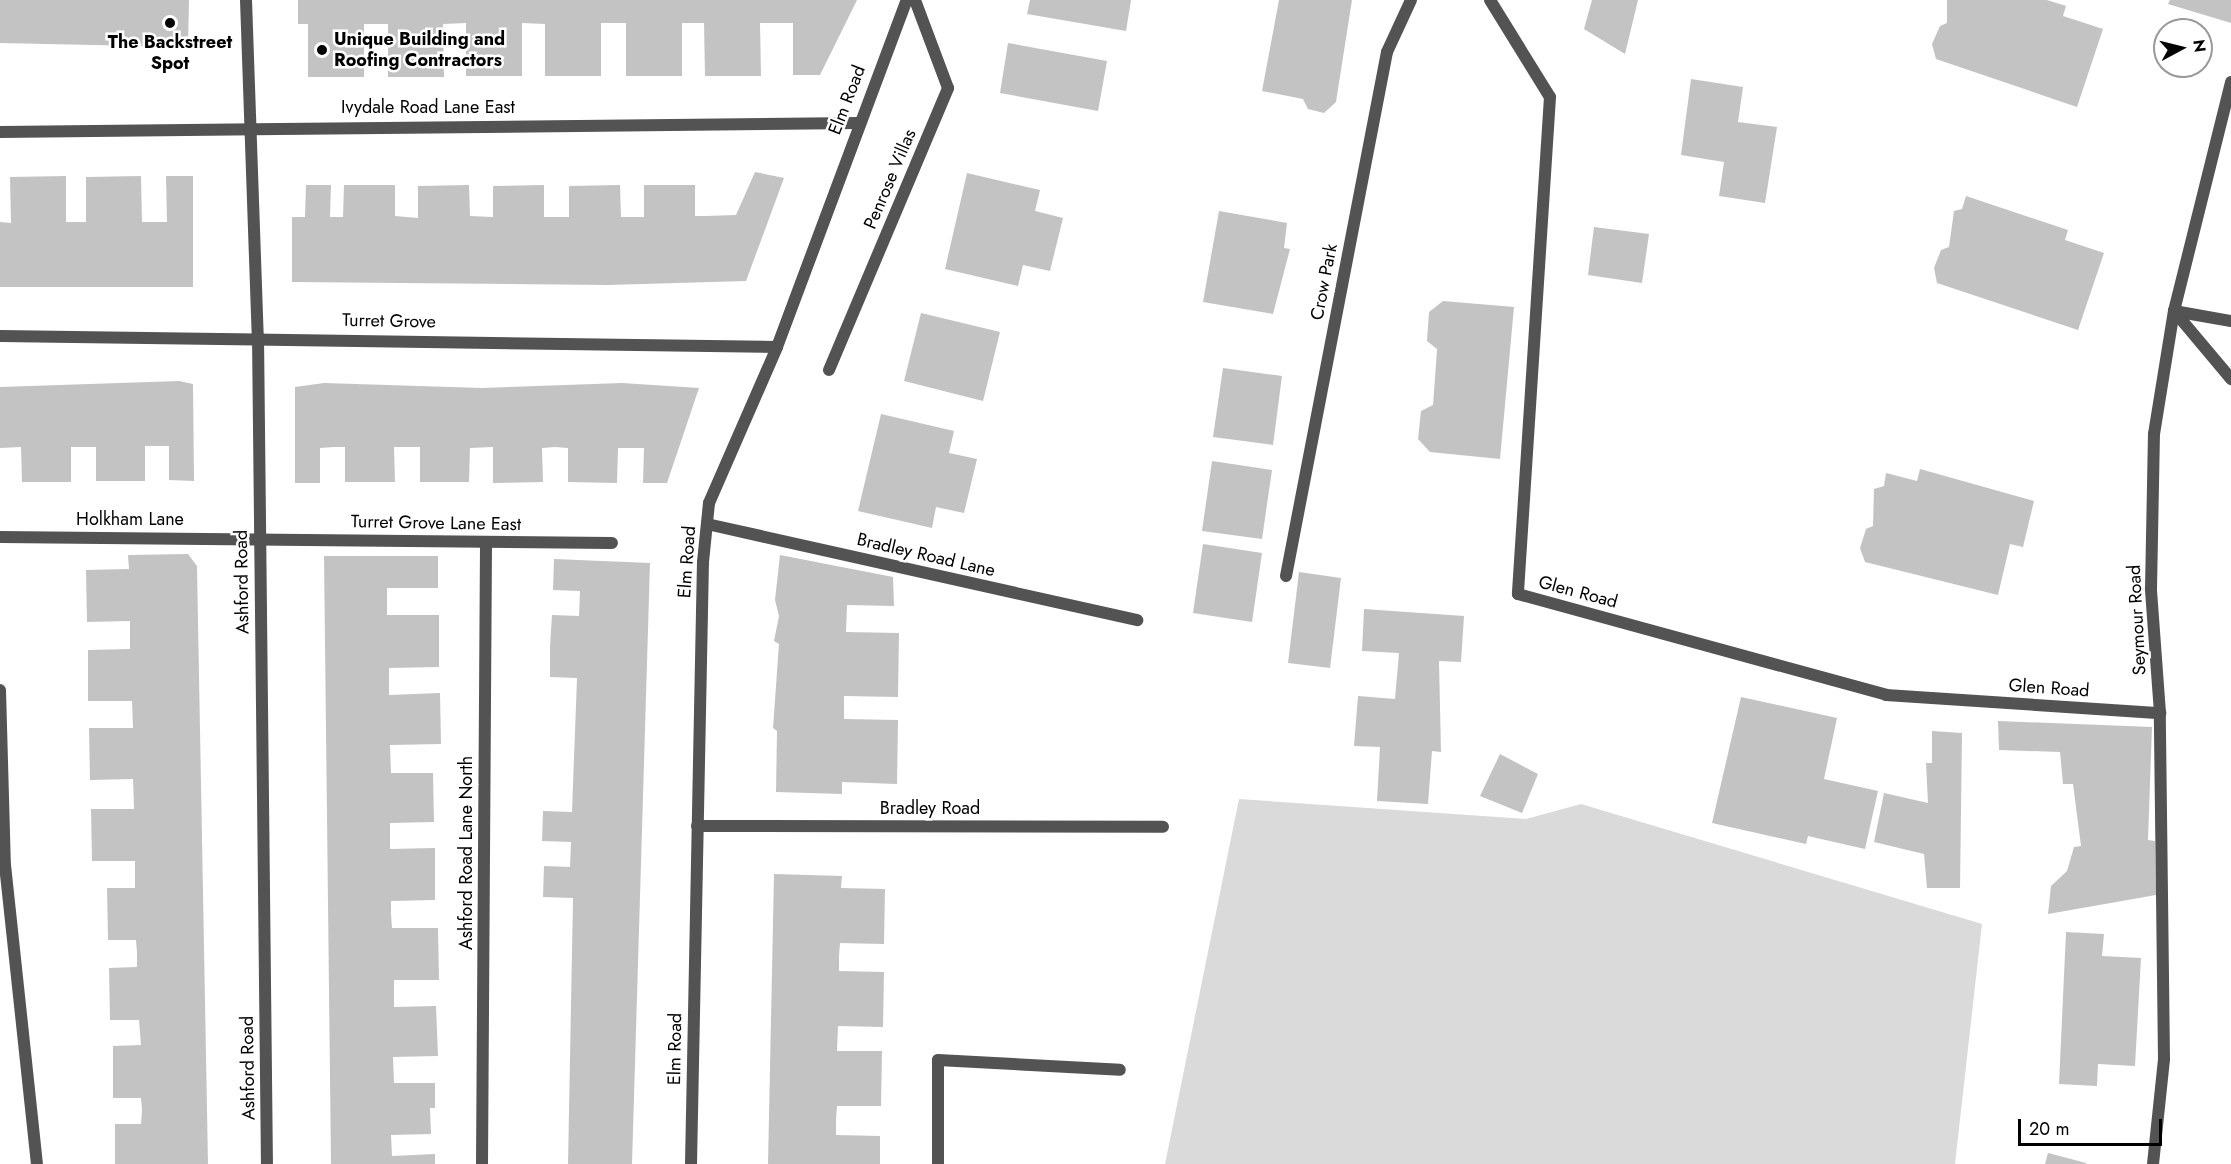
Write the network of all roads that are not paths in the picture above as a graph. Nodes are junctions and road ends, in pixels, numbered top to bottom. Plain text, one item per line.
1 (246, 0) edge
2 (907, 0) edge
3 (915, 0) edge
4 (1411, 0) edge
5 (1490, 0) edge
6 (2231, 82) edge
7 (857, 123) junction
8 (251, 126) junction
9 (0, 132) edge
10 (2174, 311) junction
11 (2231, 321) edge
12 (0, 336) edge
13 (258, 336) junction
14 (777, 347) junction
15 (829, 370) dead end
16 (2231, 379) edge
17 (707, 524) junction
18 (0, 537) edge
19 (260, 537) junction
20 (486, 542) junction
21 (612, 543) dead end
22 (1286, 576) dead end
23 (1137, 620) dead end
24 (0, 690) edge
25 (2160, 713) junction
26 (697, 826) junction
27 (1163, 827) dead end
28 (1120, 1070) dead end
29 (37, 1164) edge
30 (267, 1164) edge
31 (482, 1164) edge
32 (691, 1164) edge
33 (938, 1164) edge
34 (2152, 1164) edge

1 - 8 street, Ashford Road
2 - 7 street, Elm Road
3 - 15 street, Penrose Villas
4 - 22 street, Crow Park
5 - 25 street, Glen Road
6 - 10 street, Seymour Road
7 - 8 street, Ivydale Road Lane East
7 - 14 street, Elm Road
8 - 9 street, Ivydale Road Lane East
8 - 13 street, Ashford Road
10 - 11 street
10 - 16 street
10 - 25 street, Seymour Road
12 - 13 street, Turret Grove
13 - 14 street, Turret Grove
13 - 19 street, Ashford Road
14 - 17 street, Elm Road
17 - 23 street, Bradley Road Lane
17 - 26 street, Elm Road
18 - 19 street, Holkham Lane
19 - 20 street, Turret Grove Lane East
19 - 30 street, Ashford Road
20 - 21 street, Turret Grove Lane East
20 - 31 street, Ashford Road Lane North
24 - 29 street
25 - 34 street, Seymour Road
26 - 27 street, Bradley Road
26 - 32 street, Elm Road
28 - 33 street

